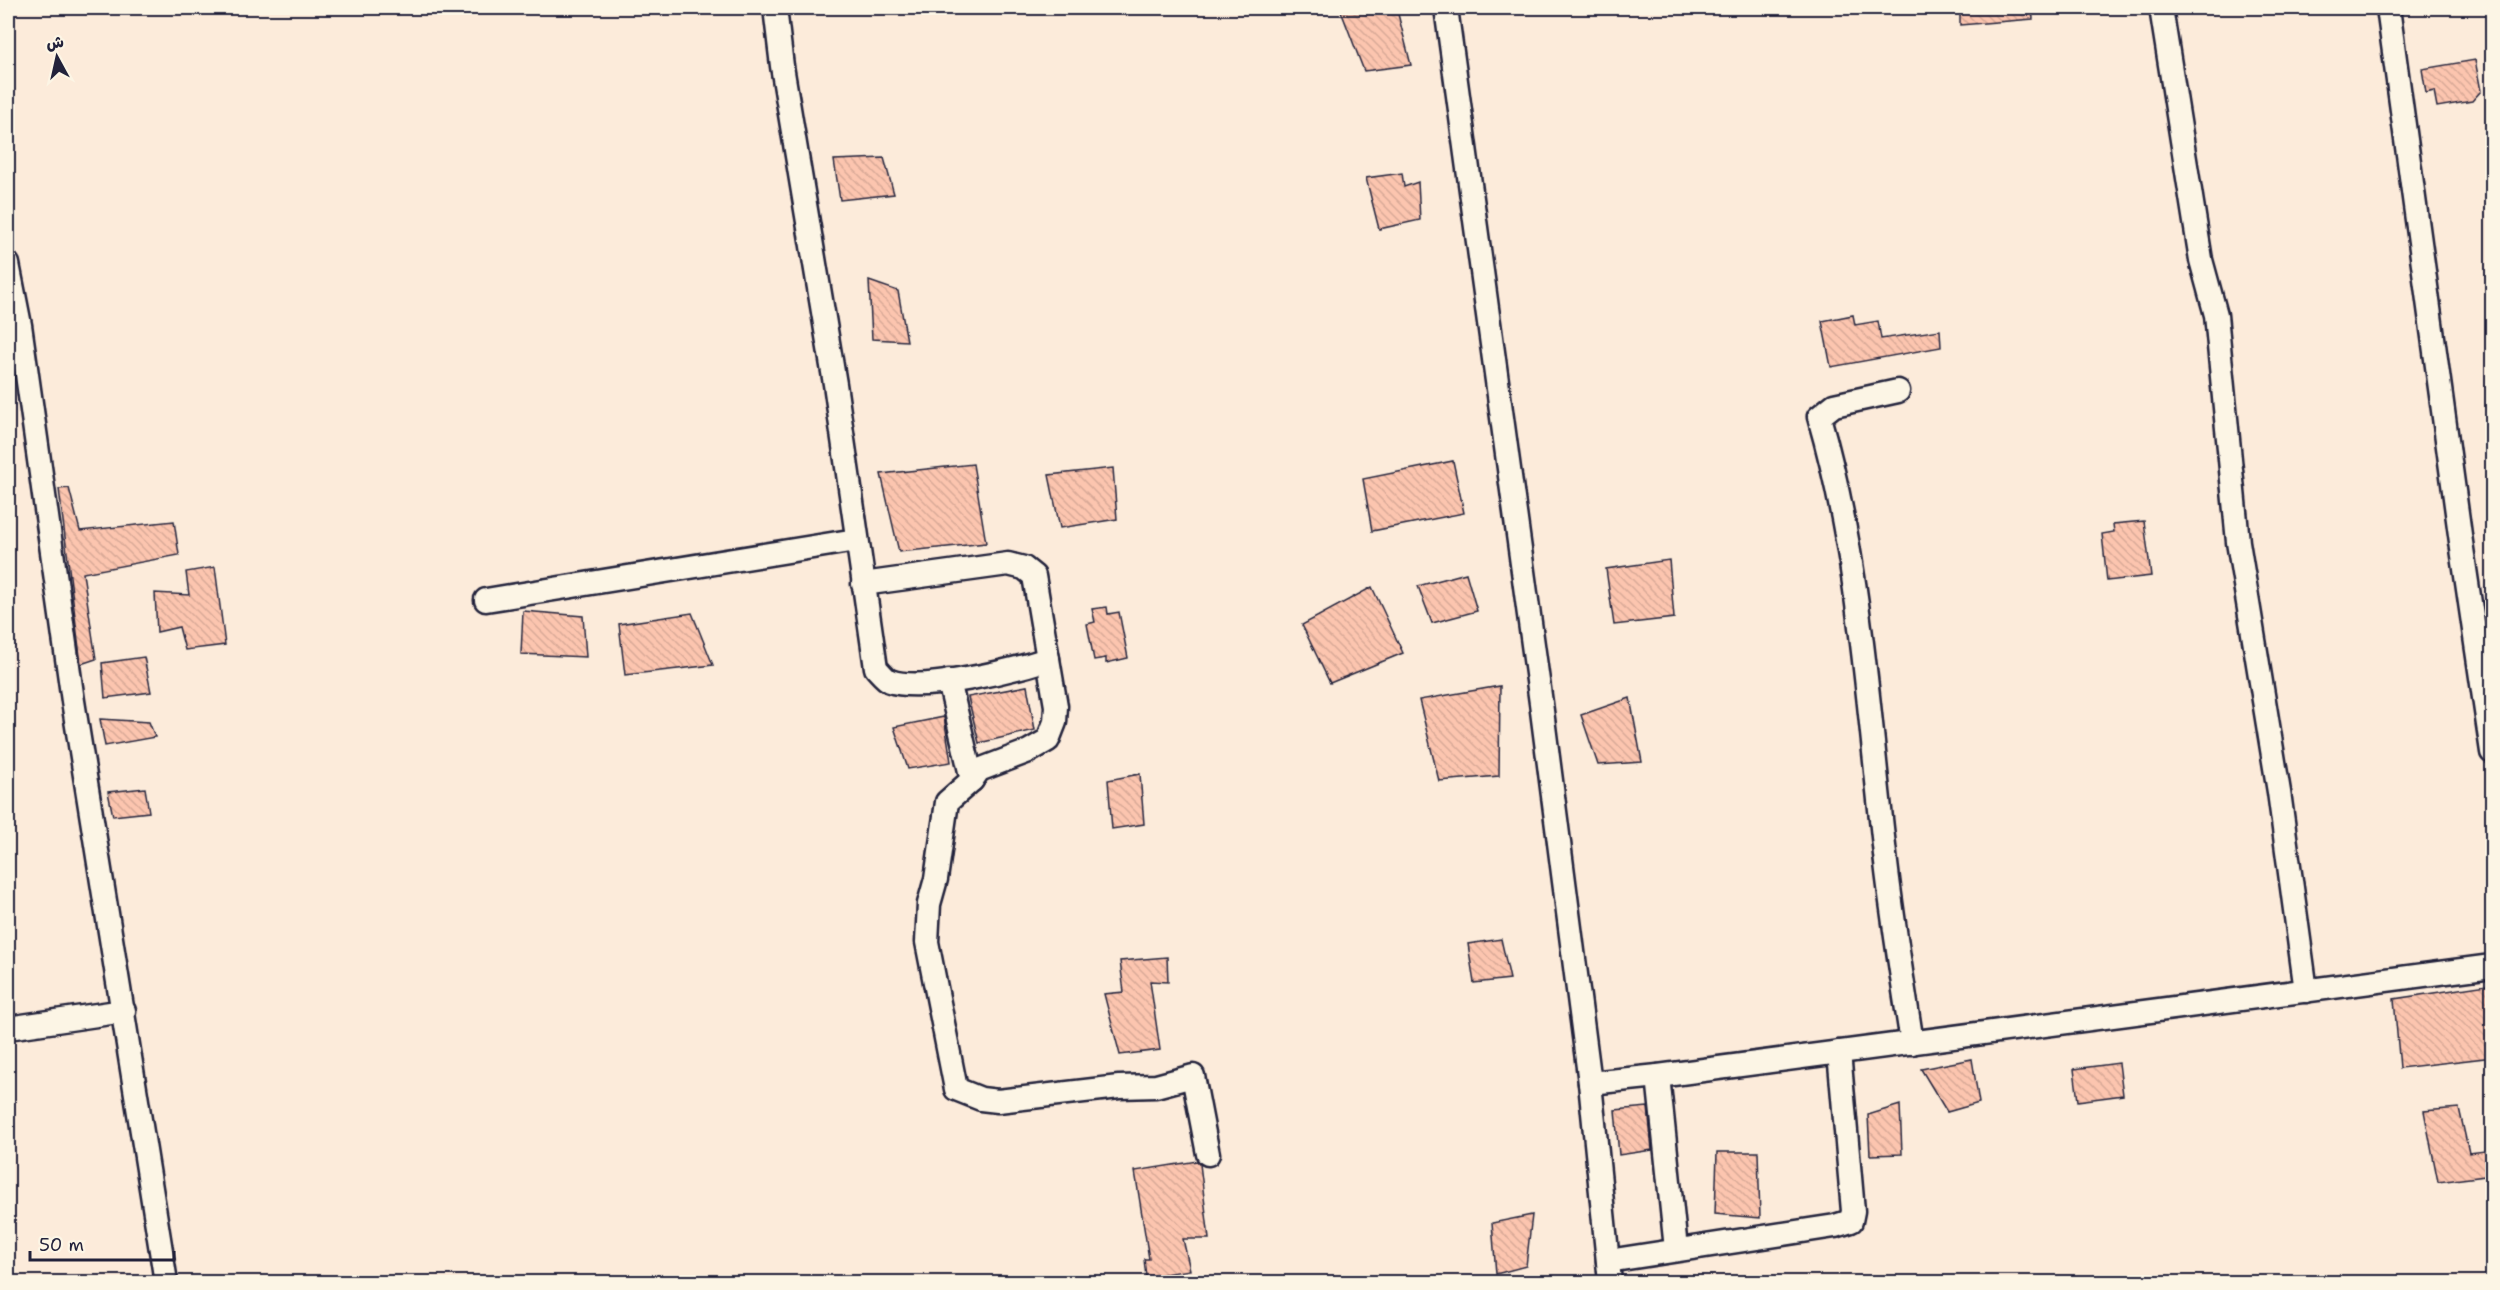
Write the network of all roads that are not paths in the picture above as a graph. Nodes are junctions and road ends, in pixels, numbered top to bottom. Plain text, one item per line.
1 (775, 8) edge
2 (1446, 8) edge
3 (2161, 8) edge
4 (2388, 8) edge
5 (8, 264) edge
6 (14, 326) edge
7 (1898, 391) dead end
8 (856, 540) junction
9 (863, 584) junction
10 (486, 600) dead end
11 (1048, 659) junction
12 (949, 681) junction
13 (2493, 752) edge
14 (972, 780) junction
15 (2493, 966) edge
16 (2306, 991) junction
17 (124, 1011) junction
18 (8, 1028) edge
19 (1912, 1043) junction
20 (1839, 1052) junction
21 (1658, 1076) junction
22 (1590, 1083) junction
23 (1208, 1154) dead end
24 (1676, 1249) junction
25 (1609, 1272) edge
26 (166, 1282) edge

1 - 8 street
2 - 22 street
3 - 16 street
4 - 13 street
5 - 6 street
6 - 17 street
7 - 19 street
8 - 9 street
8 - 10 street
9 - 11 street
9 - 12 street
11 - 12 street
11 - 14 street
12 - 14 street
14 - 23 street
15 - 16 street
16 - 19 street
17 - 18 street
17 - 26 street
19 - 20 street
20 - 21 street
20 - 24 street
21 - 22 street
21 - 24 street
22 - 25 street
24 - 25 street

